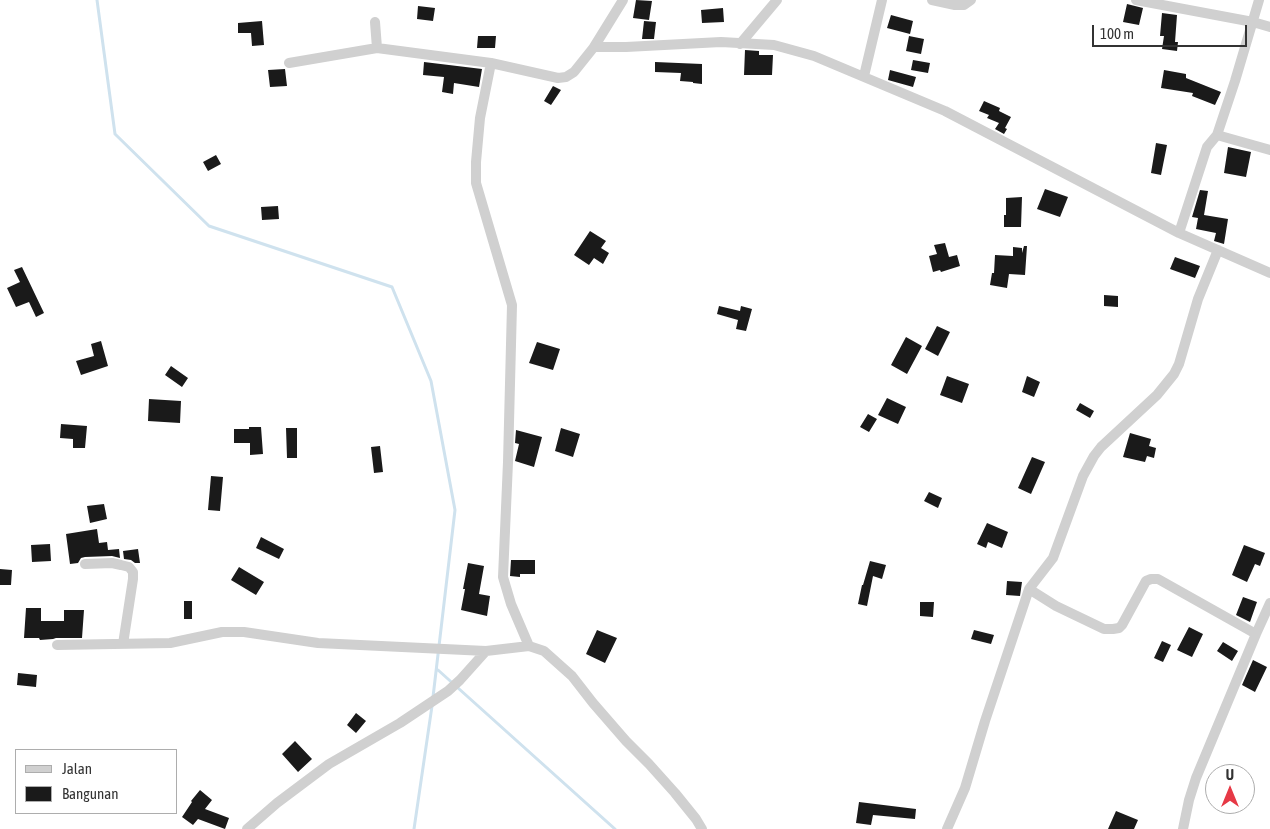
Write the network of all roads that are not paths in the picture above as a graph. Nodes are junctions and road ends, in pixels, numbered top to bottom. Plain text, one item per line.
1 (623, 0) edge
2 (777, 0) edge
3 (882, 0) edge
4 (932, 0) edge
5 (971, 0) edge
6 (1136, 0) edge
7 (1259, 0) edge
8 (375, 22) dead end
9 (1253, 22) junction
10 (1270, 27) edge
11 (740, 44) junction
12 (594, 47) junction
13 (376, 48) junction
14 (288, 63) dead end
15 (491, 63) junction
16 (864, 76) junction
17 (1217, 135) junction
18 (1270, 150) edge
19 (1179, 233) junction
20 (1218, 250) junction
21 (1270, 273) edge
22 (86, 564) dead end
23 (1029, 589) junction
24 (1270, 603) edge
25 (1256, 634) junction
26 (123, 644) junction
27 (57, 645) dead end
28 (529, 646) junction
29 (486, 652) junction
30 (247, 829) edge
31 (702, 829) edge
32 (948, 829) edge
33 (1182, 829) edge

1 - 12 street
2 - 11 street
3 - 16 street
4 - 5 street
6 - 9 street
7 - 9 street
8 - 13 street
9 - 10 street
9 - 17 street
11 - 12 street
11 - 16 street
12 - 15 street
13 - 14 street
13 - 15 street
15 - 28 street
16 - 19 street
17 - 18 street
17 - 19 street
19 - 20 street
20 - 21 street
20 - 23 street
22 - 26 street
23 - 25 street
23 - 32 street
24 - 25 street
25 - 33 street
26 - 27 street
26 - 29 street
28 - 29 street
28 - 31 street
29 - 30 street

